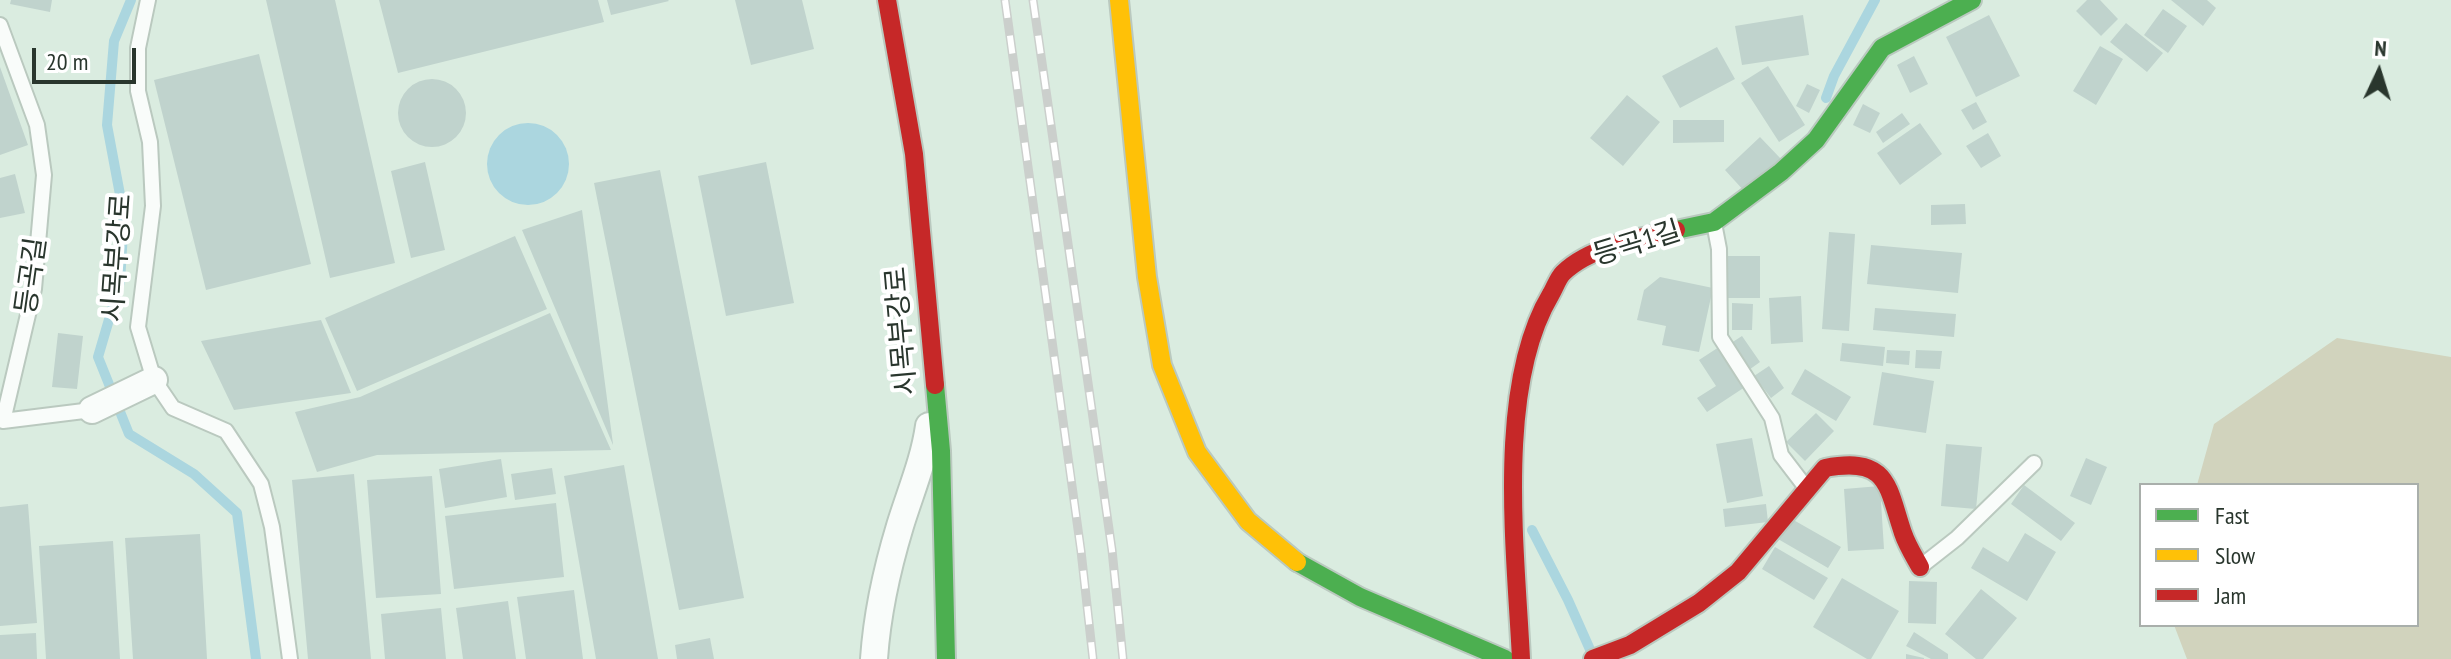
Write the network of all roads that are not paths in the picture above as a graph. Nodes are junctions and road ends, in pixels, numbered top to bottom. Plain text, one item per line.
1 (148, 0) edge
2 (887, 0) edge
3 (1119, 0) edge
4 (1972, 0) edge
5 (0, 25) edge
6 (1714, 222) junction
7 (145, 384) junction
8 (935, 386) junction
9 (92, 410) joint
10 (2034, 463) dead end
11 (1807, 489) junction
12 (1920, 567) joint
13 (1628, 651) edge
14 (290, 659) edge
15 (874, 659) edge
16 (946, 659) edge
17 (1505, 659) edge
18 (1521, 659) edge
19 (1593, 659) edge

1 - 7 lane, 시목부강로
2 - 8 street, 시목부강로
3 - 17 street
4 - 6 street, 등곡1길
5 - 9 lane, 등곡길
6 - 11 lane
6 - 18 street, 등곡1길
7 - 9 street, 등곡길
7 - 14 lane, 시목부강로
8 - 15 street
8 - 16 street, 시목부강로
10 - 12 lane
11 - 12 street
11 - 13 street
13 - 19 street

